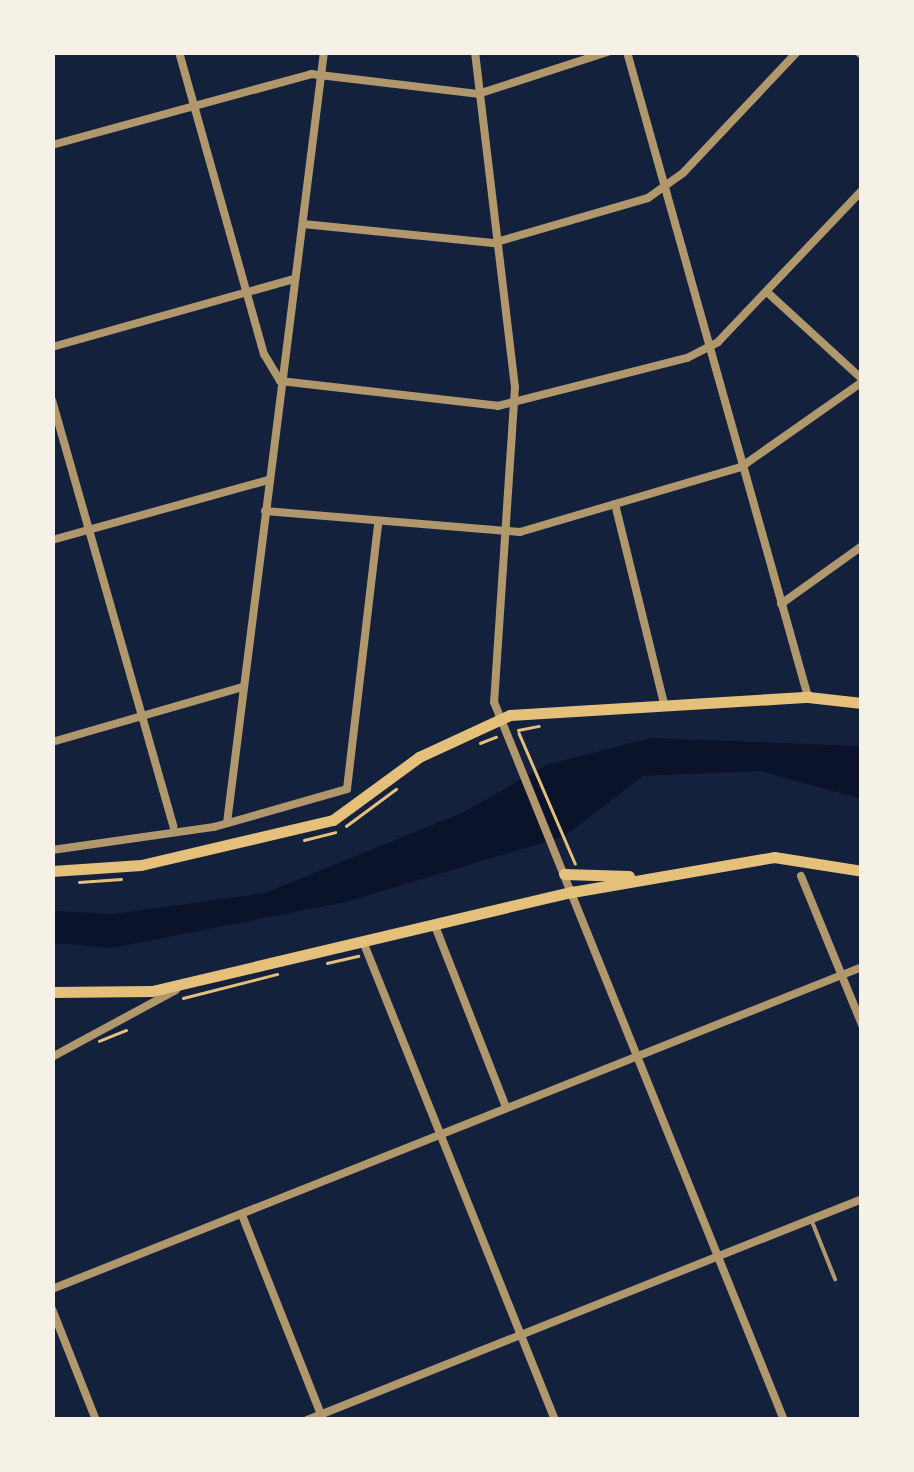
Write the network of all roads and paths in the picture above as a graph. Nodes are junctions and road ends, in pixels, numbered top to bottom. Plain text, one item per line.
1 (178, 52) edge
2 (324, 52) edge
3 (475, 52) edge
4 (607, 52) edge
5 (627, 52) edge
6 (797, 52) edge
7 (322, 72) junction
8 (478, 94) junction
9 (193, 106) junction
10 (52, 145) edge
11 (664, 190) junction
12 (862, 190) edge
13 (302, 224) junction
14 (493, 243) junction
15 (294, 279) junction
16 (767, 292) junction
17 (246, 293) junction
18 (52, 347) edge
19 (707, 349) junction
20 (862, 380) edge
21 (280, 381) junction
22 (52, 400) edge
23 (515, 404) junction
24 (741, 467) junction
25 (268, 480) junction
26 (615, 504) junction
27 (265, 511) junction
28 (378, 524) junction
29 (88, 530) junction
30 (504, 535) junction
31 (52, 540) edge
32 (862, 546) edge
33 (781, 604) junction
34 (242, 687) junction
35 (808, 698) junction
36 (664, 702) junction
37 (862, 703) edge
38 (141, 717) junction
39 (500, 718) junction
40 (557, 723) dead end
41 (518, 730) junction
42 (507, 736) junction
43 (52, 742) edge
44 (461, 747) dead end
45 (409, 775) dead end
46 (228, 823) junction
47 (172, 826) junction
48 (294, 841) dead end
49 (52, 850) edge
50 (568, 852) dead end
51 (52, 871) edge
52 (862, 871) edge
53 (564, 874) junction
54 (801, 876) dead end
55 (135, 877) dead end
56 (654, 877) junction
57 (73, 882) dead end
58 (572, 892) junction
59 (435, 926) junction
60 (366, 948) junction
61 (320, 962) dead end
62 (862, 967) edge
63 (294, 969) dead end
64 (841, 975) junction
65 (194, 982) junction
66 (52, 992) edge
67 (174, 1000) dead end
68 (132, 1018) dead end
69 (862, 1025) edge
70 (87, 1049) dead end
71 (638, 1056) junction
72 (52, 1057) edge
73 (506, 1107) junction
74 (441, 1135) junction
75 (862, 1200) edge
76 (242, 1216) junction
77 (811, 1219) junction
78 (718, 1256) junction
79 (836, 1279) dead end
80 (52, 1289) edge
81 (52, 1310) edge
82 (522, 1337) junction
83 (322, 1417) edge
84 (96, 1420) edge
85 (308, 1420) edge
86 (555, 1420) edge
87 (784, 1420) edge

1 - 9 street
2 - 7 street
3 - 8 street
4 - 8 street
5 - 11 street
6 - 11 street
7 - 8 street
7 - 9 street
7 - 13 street
8 - 14 street
9 - 10 street
9 - 17 street
11 - 14 street
11 - 19 street
12 - 16 street
13 - 14 street
13 - 15 street
14 - 23 street
15 - 17 street
15 - 21 street
16 - 19 street
16 - 20 street
17 - 18 street
17 - 21 street
19 - 23 street
19 - 24 street
20 - 24 street
21 - 23 street
21 - 25 street
22 - 29 street
23 - 30 street
24 - 26 street
24 - 33 street
25 - 27 street
25 - 29 street
26 - 30 street
26 - 36 street
27 - 28 street
27 - 34 street
28 - 30 street
28 - 46 street
29 - 31 street
29 - 38 street
30 - 39 street
32 - 33 street
33 - 35 street
34 - 38 street
34 - 46 street
35 - 36 main road
35 - 37 main road
36 - 39 main road
38 - 43 street
38 - 47 street
39 - 42 street
39 - 51 main road
40 - 41 path
41 - 42 path
41 - 50 path
42 - 44 path
42 - 53 street
45 - 48 path
46 - 47 street
47 - 49 street
52 - 56 main road
53 - 56 main road
53 - 58 street
54 - 64 street
55 - 57 path
56 - 58 main road
58 - 59 main road
58 - 71 street
59 - 60 main road
59 - 73 street
60 - 61 path
60 - 65 main road
60 - 74 street
62 - 64 street
63 - 67 path
64 - 69 street
64 - 71 street
65 - 66 main road
65 - 72 street
68 - 70 path
71 - 73 street
71 - 78 street
73 - 74 street
74 - 76 street
74 - 82 street
75 - 77 street
76 - 80 street
76 - 83 street
77 - 78 street
77 - 79 lane
78 - 82 street
78 - 87 street
81 - 84 street
82 - 83 street
82 - 86 street
83 - 85 street

